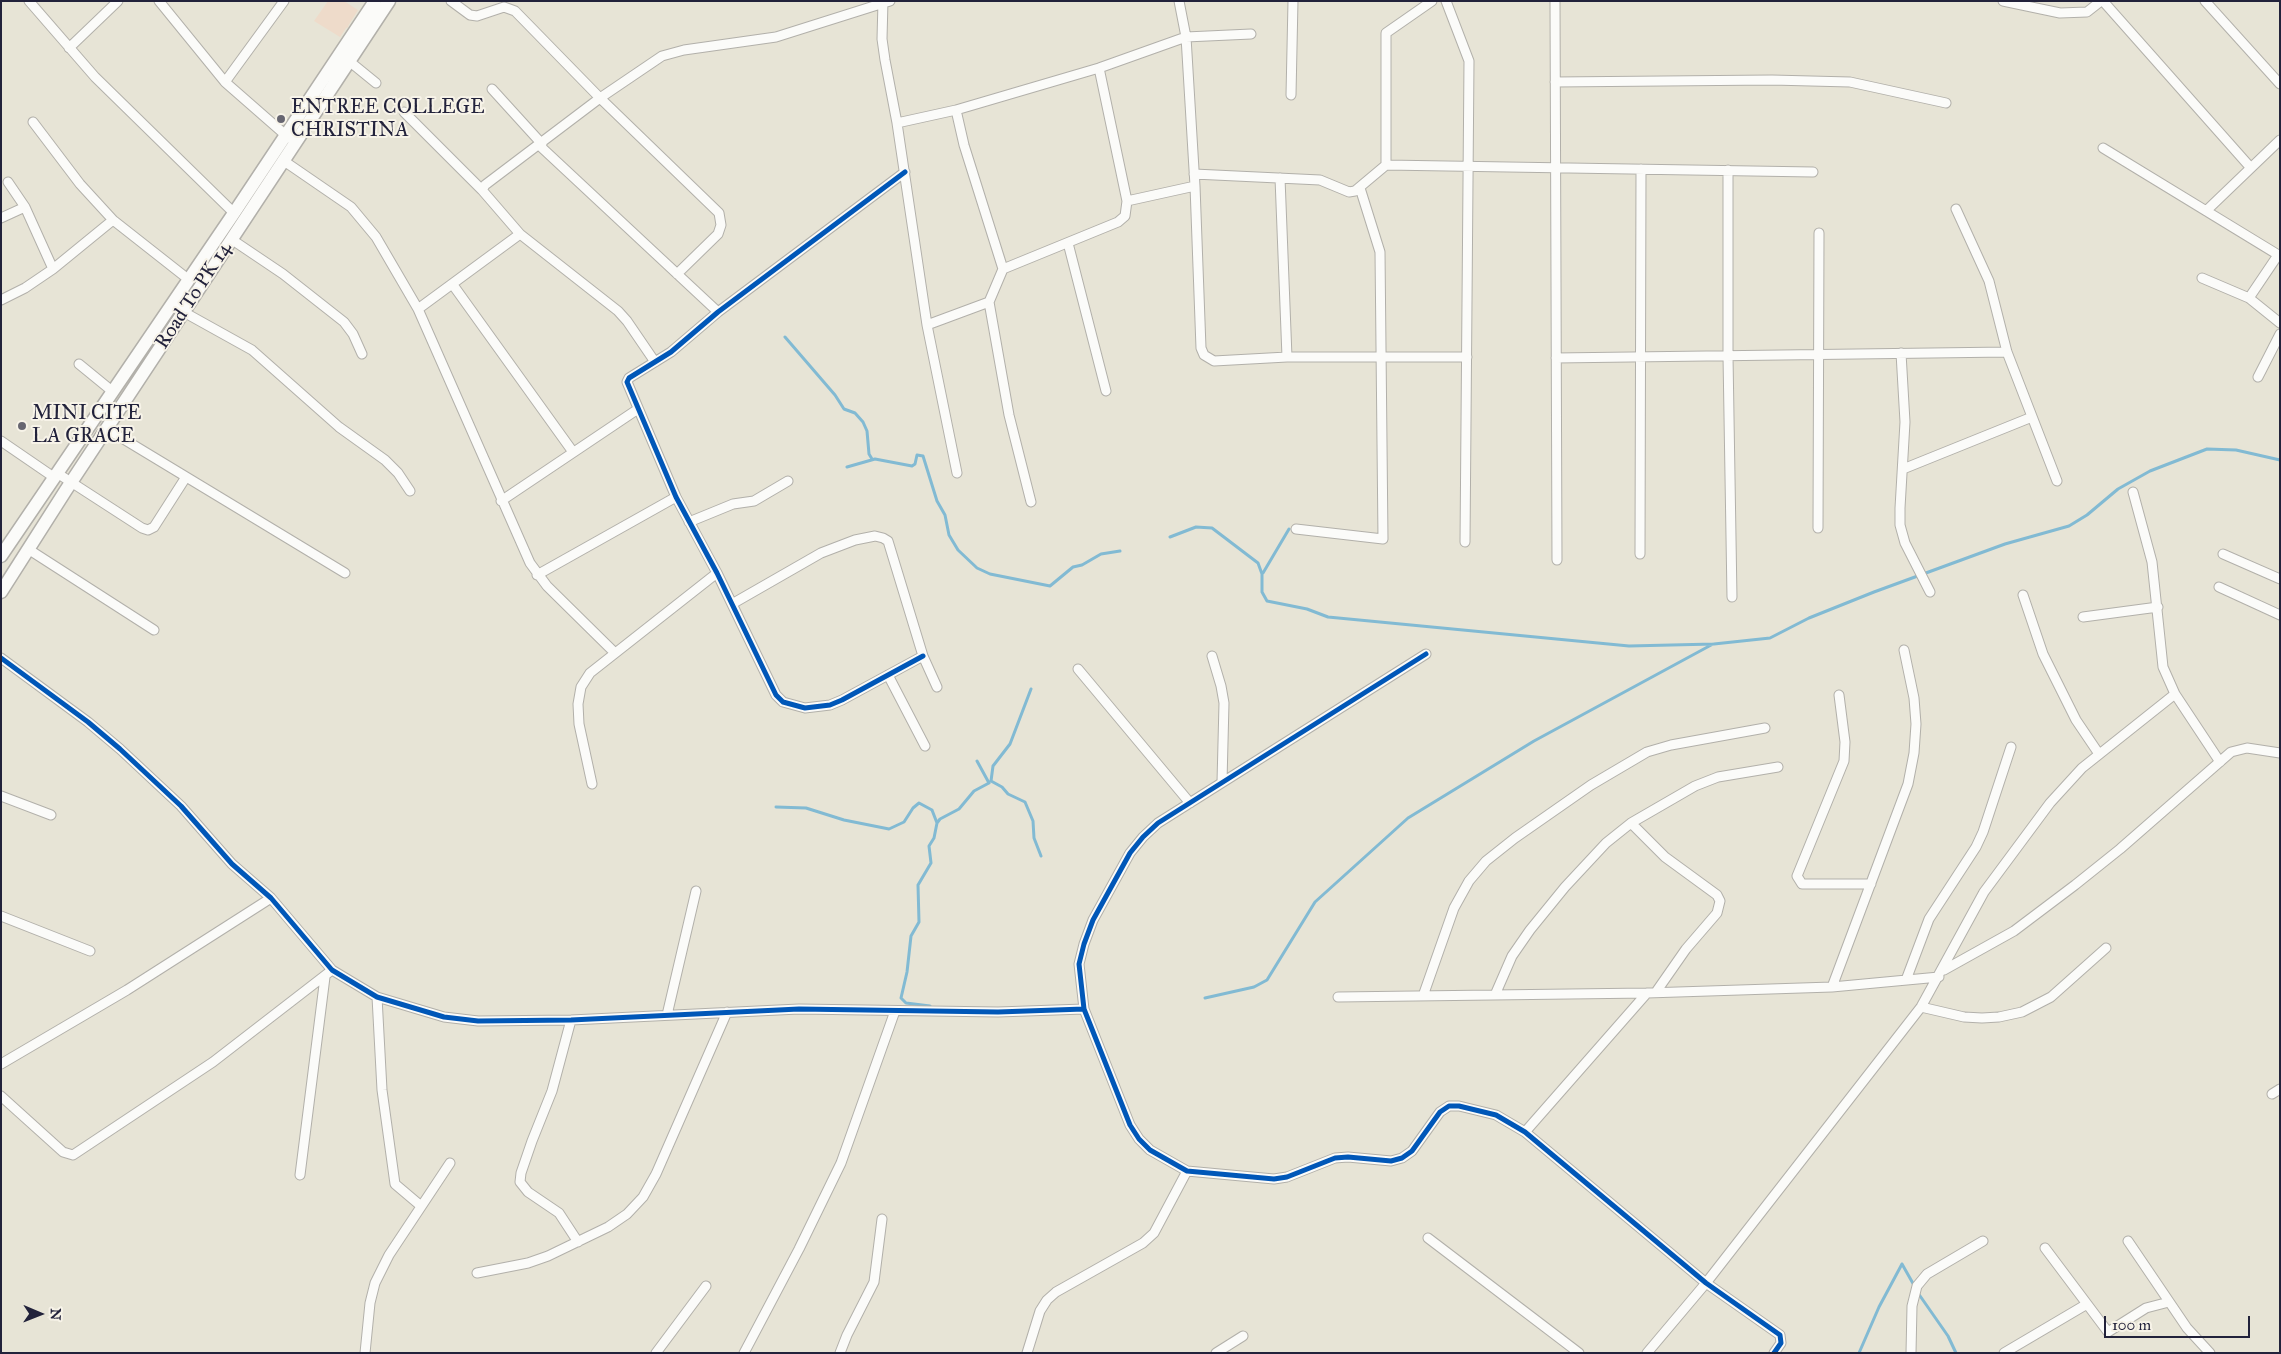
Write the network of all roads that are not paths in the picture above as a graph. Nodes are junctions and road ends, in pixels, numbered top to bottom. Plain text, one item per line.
1 (29, 1) edge
2 (118, 1) edge
3 (159, 1) edge
4 (284, 1) edge
5 (375, 1) edge
6 (389, 1) edge
7 (451, 1) edge
8 (1181, 1) edge
9 (1293, 1) edge
10 (1432, 1) edge
11 (1446, 1) edge
12 (1555, 1) edge
13 (2003, 1) edge
14 (2102, 1) edge
15 (2204, 1) edge
16 (886, 2) edge
17 (507, 4) edge
18 (1251, 34) dead end
19 (1187, 37) junction
20 (69, 48) junction
21 (349, 61) junction
22 (1099, 68) junction
23 (225, 82) junction
24 (376, 82) dead end
25 (1555, 82) junction
26 (2280, 84) edge
27 (492, 89) dead end
28 (1291, 95) dead end
29 (600, 98) junction
30 (1946, 103) dead end
31 (956, 110) junction
32 (404, 112) dead end
33 (33, 122) dead end
34 (897, 123) junction
35 (290, 139) junction
36 (2280, 140) edge
37 (541, 145) junction
38 (2104, 148) dead end
39 (284, 160) junction
40 (1386, 165) junction
41 (1468, 166) junction
42 (1556, 168) junction
43 (2251, 168) junction
44 (1641, 169) junction
45 (1728, 170) junction
46 (905, 172) junction
47 (1814, 172) dead end
48 (1194, 174) junction
49 (1280, 178) junction
50 (8, 182) dead end
51 (1195, 186) junction
52 (1360, 188) junction
53 (482, 190) junction
54 (1127, 201) junction
55 (25, 208) junction
56 (1956, 209) dead end
57 (2206, 211) junction
58 (234, 213) junction
59 (1, 218) edge
60 (113, 220) junction
61 (1818, 233) dead end
62 (520, 234) junction
63 (231, 239) junction
64 (1068, 242) junction
65 (2279, 255) edge
66 (1003, 269) junction
67 (53, 270) junction
68 (678, 274) junction
69 (2202, 278) dead end
70 (188, 279) junction
71 (453, 284) junction
72 (2249, 298) junction
73 (1, 300) edge
74 (988, 302) junction
75 (171, 305) junction
76 (418, 309) junction
77 (183, 312) junction
78 (718, 312) junction
79 (2280, 323) edge
80 (927, 325) junction
81 (2280, 334) edge
82 (2007, 352) junction
83 (1900, 353) junction
84 (362, 354) dead end
85 (1818, 355) junction
86 (1728, 356) junction
87 (1287, 357) junction
88 (1382, 357) junction
89 (1466, 357) junction
90 (1640, 357) junction
91 (1556, 358) junction
92 (655, 362) junction
93 (80, 364) dead end
94 (2258, 377) dead end
95 (112, 391) junction
96 (1106, 391) dead end
97 (638, 409) junction
98 (2032, 417) junction
99 (107, 429) junction
100 (1, 441) edge
101 (572, 452) junction
102 (1902, 469) junction
103 (957, 473) dead end
104 (56, 476) junction
105 (186, 477) junction
106 (788, 481) dead end
107 (2057, 481) dead end
108 (70, 482) junction
109 (410, 491) dead end
110 (2133, 492) dead end
111 (676, 497) junction
112 (501, 501) junction
113 (1031, 502) dead end
114 (689, 522) junction
115 (1818, 528) dead end
116 (1296, 529) dead end
117 (1465, 542) dead end
118 (28, 549) junction
119 (1640, 554) dead end
120 (2223, 554) dead end
121 (1, 556) edge
122 (1557, 560) dead end
123 (345, 573) dead end
124 (717, 573) junction
125 (537, 574) junction
126 (2280, 579) edge
127 (2219, 587) dead end
128 (1, 592) edge
129 (1930, 592) dead end
130 (2023, 595) dead end
131 (1732, 597) dead end
132 (732, 604) junction
133 (2158, 607) junction
134 (2280, 615) edge
135 (2083, 617) dead end
136 (154, 630) dead end
137 (1904, 650) dead end
138 (615, 653) junction
139 (1426, 654) dead end
140 (923, 656) junction
141 (1212, 656) dead end
142 (1, 658) edge
143 (1078, 669) dead end
144 (888, 676) junction
145 (937, 688) dead end
146 (2174, 694) junction
147 (1839, 695) dead end
148 (1765, 728) dead end
149 (925, 746) dead end
150 (2011, 747) dead end
151 (2280, 753) edge
152 (2099, 754) junction
153 (2220, 762) junction
154 (1778, 767) dead end
155 (1222, 782) junction
156 (592, 784) dead end
157 (1, 796) edge
158 (1190, 803) junction
159 (51, 815) dead end
160 (1631, 823) junction
161 (1871, 884) junction
162 (696, 891) dead end
163 (271, 898) junction
164 (1, 916) edge
165 (2106, 948) dead end
166 (90, 951) dead end
167 (332, 970) junction
168 (1941, 973) junction
169 (325, 978) junction
170 (1906, 980) junction
171 (1832, 987) junction
172 (1651, 993) junction
173 (1495, 995) junction
174 (1423, 996) junction
175 (377, 997) junction
176 (1338, 997) dead end
177 (1921, 1007) junction
178 (1084, 1009) junction
179 (895, 1011) junction
180 (727, 1012) junction
181 (667, 1016) junction
182 (571, 1020) junction
183 (1, 1064) edge
184 (1, 1096) edge
185 (1526, 1132) junction
186 (450, 1163) dead end
187 (1187, 1171) junction
188 (300, 1175) dead end
189 (421, 1206) junction
190 (882, 1219) dead end
191 (1428, 1238) dead end
192 (1982, 1241) dead end
193 (2128, 1241) dead end
194 (578, 1242) junction
195 (2045, 1248) dead end
196 (477, 1273) dead end
197 (1706, 1282) junction
198 (706, 1286) dead end
199 (2169, 1302) junction
200 (2087, 1304) junction
201 (1243, 1336) dead end
202 (365, 1353) edge
203 (656, 1353) edge
204 (744, 1353) edge
205 (840, 1353) edge
206 (1027, 1353) edge
207 (1216, 1353) edge
208 (1580, 1353) edge
209 (1647, 1353) edge
210 (1774, 1353) edge
211 (1911, 1353) edge
212 (2004, 1353) edge
213 (2210, 1353) edge

1 - 20 street
2 - 20 street
3 - 23 street
4 - 23 street
5 - 35 main road, Road To PK 14
6 - 21 main road, Road To PK 14
7 - 17 street
8 - 19 street
9 - 28 street
10 - 40 street
11 - 41 street
12 - 25 street
13 - 14 street
14 - 43 street
15 - 26 street
16 - 29 street
16 - 34 street
17 - 29 street
18 - 19 street
19 - 22 street
19 - 48 street
20 - 58 street
21 - 24 street
21 - 35 main road, Road To PK 14
22 - 31 street
22 - 54 street
23 - 35 street
25 - 30 street
25 - 42 street
27 - 37 street
29 - 37 street
29 - 68 street
31 - 34 street
31 - 66 street
32 - 53 street
33 - 60 street
34 - 46 street
35 - 39 main road, Road To PK 14
35 - 58 main road, Road To PK 14
36 - 43 street
37 - 53 street
37 - 68 street
38 - 57 street
39 - 63 main road, Road To PK 14
39 - 76 street
40 - 41 street
40 - 52 street
41 - 42 street
41 - 89 street
42 - 44 street
42 - 91 street
43 - 57 street
44 - 45 street
44 - 90 street
45 - 47 street
45 - 86 street
46 - 78 street
46 - 80 street
48 - 49 street
48 - 51 street
49 - 52 street
49 - 87 street
50 - 55 street
51 - 54 street
51 - 87 street
52 - 88 street
53 - 62 street
54 - 64 street
55 - 59 street
55 - 67 street
56 - 82 street
57 - 65 street
58 - 70 main road, Road To PK 14
60 - 67 street
60 - 70 street
61 - 85 street
62 - 71 street
62 - 92 street
63 - 77 main road, Road To PK 14
63 - 84 street
64 - 66 street
64 - 96 street
65 - 72 street
66 - 74 street
67 - 73 street
68 - 78 street
69 - 72 street
70 - 75 main road, Road To PK 14
71 - 76 street
71 - 101 street
72 - 79 street
74 - 80 street
74 - 113 street
75 - 77 street
75 - 95 main road, Road To PK 14
76 - 112 street
77 - 99 main road, Road To PK 14
77 - 109 street
78 - 92 street
80 - 103 street
81 - 94 street
82 - 83 street
82 - 98 street
83 - 85 street
83 - 102 street
85 - 86 street
85 - 115 street
86 - 90 street
86 - 131 street
87 - 88 street
88 - 89 street
88 - 116 street
89 - 117 street
90 - 91 street
90 - 119 street
91 - 122 street
92 - 97 street
93 - 95 street
95 - 104 main road, Road To PK 14
97 - 101 street
97 - 111 street
98 - 102 street
98 - 107 street
99 - 105 street
99 - 108 main road, Road To PK 14
100 - 104 street
101 - 112 street
102 - 129 street
104 - 108 street
104 - 121 main road, Road To PK 14
105 - 108 street
105 - 123 street
106 - 114 street
108 - 118 main road, Road To PK 14
110 - 133 street
111 - 114 street
111 - 125 street
112 - 125 street
114 - 124 street
118 - 128 main road, Road To PK 14
118 - 136 street
120 - 126 street
124 - 132 street
124 - 138 street
125 - 138 street
127 - 134 street
130 - 152 street
132 - 140 street
132 - 144 street
133 - 135 street
133 - 146 street
137 - 161 street
138 - 156 street
139 - 155 street
140 - 144 street
140 - 145 street
141 - 155 street
142 - 163 street
143 - 158 street
144 - 149 street
146 - 152 street
146 - 153 street
147 - 161 street
148 - 174 street
150 - 170 street
151 - 153 street
152 - 168 street
153 - 168 street
154 - 160 street
155 - 158 street
157 - 159 street
158 - 178 street
160 - 172 street
160 - 173 street
161 - 171 street
162 - 181 street
163 - 167 street
163 - 183 street
164 - 166 street
165 - 177 street
167 - 169 street
167 - 175 street
168 - 170 street
168 - 177 street
169 - 184 street
169 - 188 street
170 - 171 street
171 - 172 street
172 - 173 street
172 - 185 street
173 - 174 street
174 - 176 street
175 - 182 street
175 - 189 street
177 - 197 street
178 - 179 street
178 - 187 street
179 - 180 street
179 - 204 street
180 - 181 street
180 - 194 street
181 - 182 street
182 - 194 street
185 - 187 street
185 - 197 street
186 - 189 street
187 - 206 street
189 - 202 street
190 - 205 street
191 - 208 street
192 - 211 street
193 - 199 street
194 - 196 street
195 - 200 street
197 - 209 street
197 - 210 street
198 - 203 street
199 - 200 street
199 - 213 street
200 - 212 street
201 - 207 street

